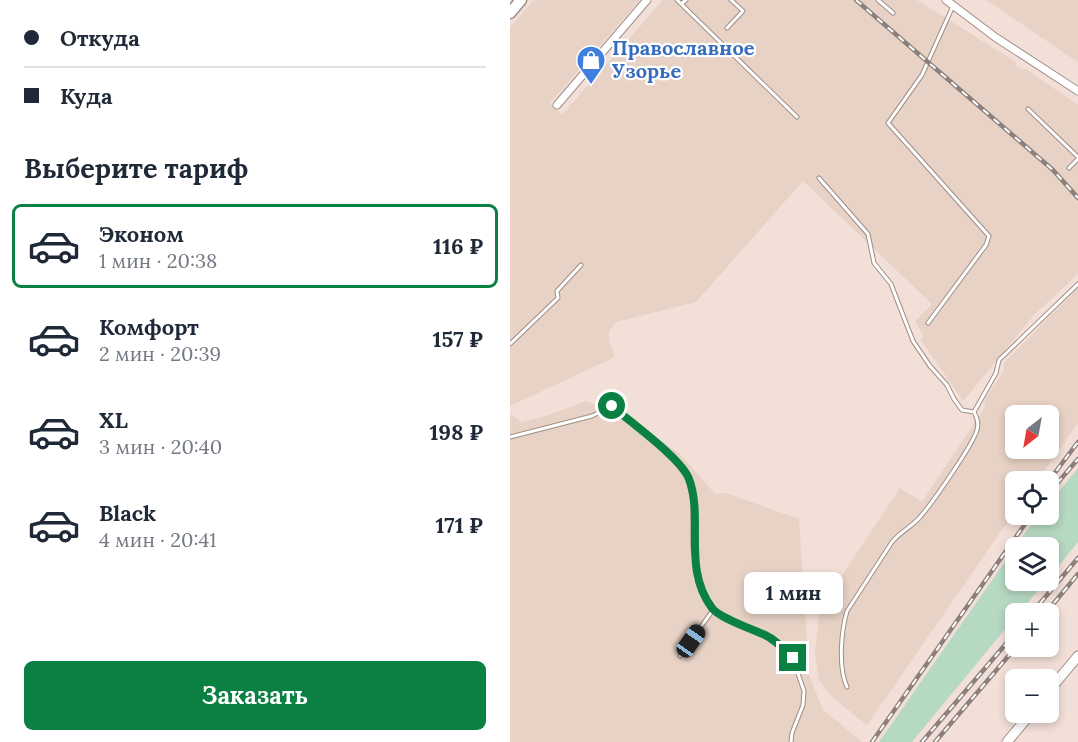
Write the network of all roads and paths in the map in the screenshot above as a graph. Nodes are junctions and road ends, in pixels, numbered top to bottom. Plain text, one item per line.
1 (521, 0) edge
2 (647, 0) edge
3 (677, 0) edge
4 (686, 0) edge
5 (731, 0) edge
6 (878, 0) edge
7 (945, 0) edge
8 (681, 4) junction
9 (953, 6) junction
10 (510, 13) edge
11 (893, 13) dead end
12 (727, 28) dead end
13 (1078, 91) edge
14 (556, 105) dead end
15 (1028, 109) dead end
16 (798, 117) dead end
17 (1078, 158) edge
18 (1070, 168) dead end
19 (819, 178) dead end
20 (581, 265) dead end
21 (1078, 284) edge
22 (928, 323) dead end
23 (510, 344) edge
24 (974, 412) junction
25 (510, 437) edge
26 (713, 610) junction
27 (680, 656) dead end
28 (1078, 656) edge
29 (1059, 679) edge
30 (847, 687) dead end
31 (1023, 723) edge
32 (791, 742) edge
33 (1007, 742) edge

1 - 10 main road
2 - 14 street
3 - 8 lane
4 - 8 lane
5 - 12 lane
6 - 11 lane
7 - 9 street
8 - 16 lane
9 - 13 street
9 - 22 lane
15 - 17 lane
17 - 18 lane
19 - 24 lane
20 - 23 lane
21 - 24 lane
24 - 30 lane
25 - 26 lane
26 - 27 lane
26 - 32 lane
28 - 29 street
31 - 33 street

